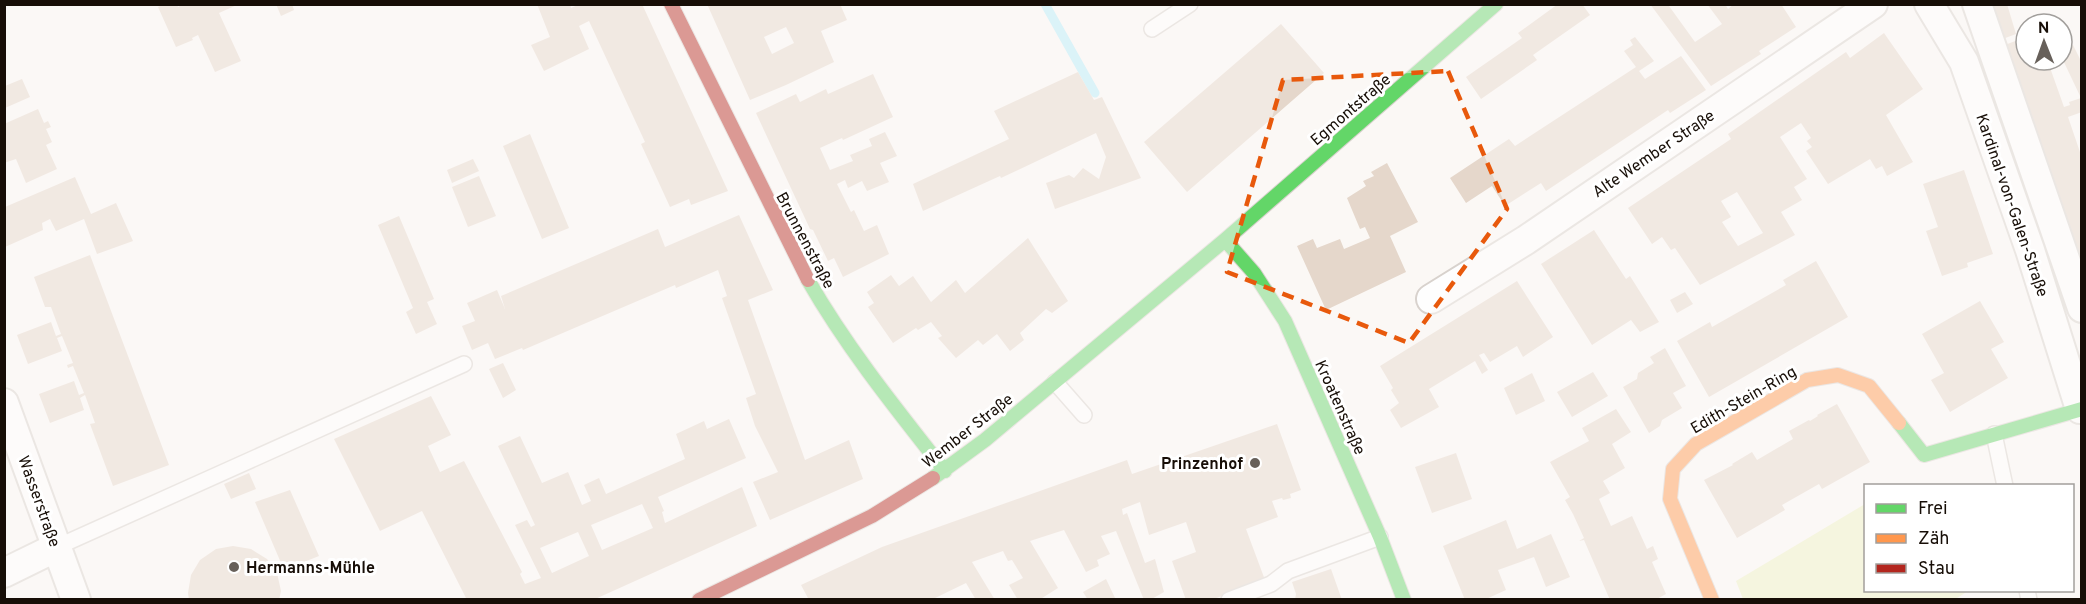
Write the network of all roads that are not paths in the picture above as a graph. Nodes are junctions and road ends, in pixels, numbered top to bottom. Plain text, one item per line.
1 (670, 4) edge
2 (1190, 4) edge
3 (1496, 4) edge
4 (1873, 4) edge
5 (1929, 4) edge
6 (1977, 4) edge
7 (1152, 29) dead end
8 (1225, 240) junction
9 (1431, 299) dead end
10 (2082, 308) edge
11 (464, 364) dead end
12 (1055, 382) junction
13 (4, 403) edge
14 (2081, 410) edge
15 (1084, 415) dead end
16 (1994, 434) junction
17 (945, 471) junction
18 (2005, 484) edge
19 (1380, 537) junction
20 (57, 547) junction
21 (4, 573) edge
22 (76, 600) edge
23 (699, 600) edge
24 (1229, 600) edge
25 (1404, 600) edge
26 (1712, 600) edge

1 - 17 street, Brunnenstraße
2 - 7 lane
3 - 8 street, Egmontstraße
4 - 9 street, Alte Wember Straße
5 - 14 street, Kardinal-von-Galen-Straße
6 - 10 street, Kardinal-von-Galen-Straße
8 - 12 street, Wember Straße
8 - 19 street, Kroatenstraße
11 - 20 lane
12 - 15 lane
12 - 17 street, Wember Straße
13 - 20 street, Wasserstraße
14 - 16 street, Edith-Stein-Ring
16 - 18 lane
16 - 26 street, Edith-Stein-Ring
17 - 23 street, Wember Straße
19 - 24 lane
19 - 25 street, Kroatenstraße
20 - 21 street
20 - 22 street, Wasserstraße

